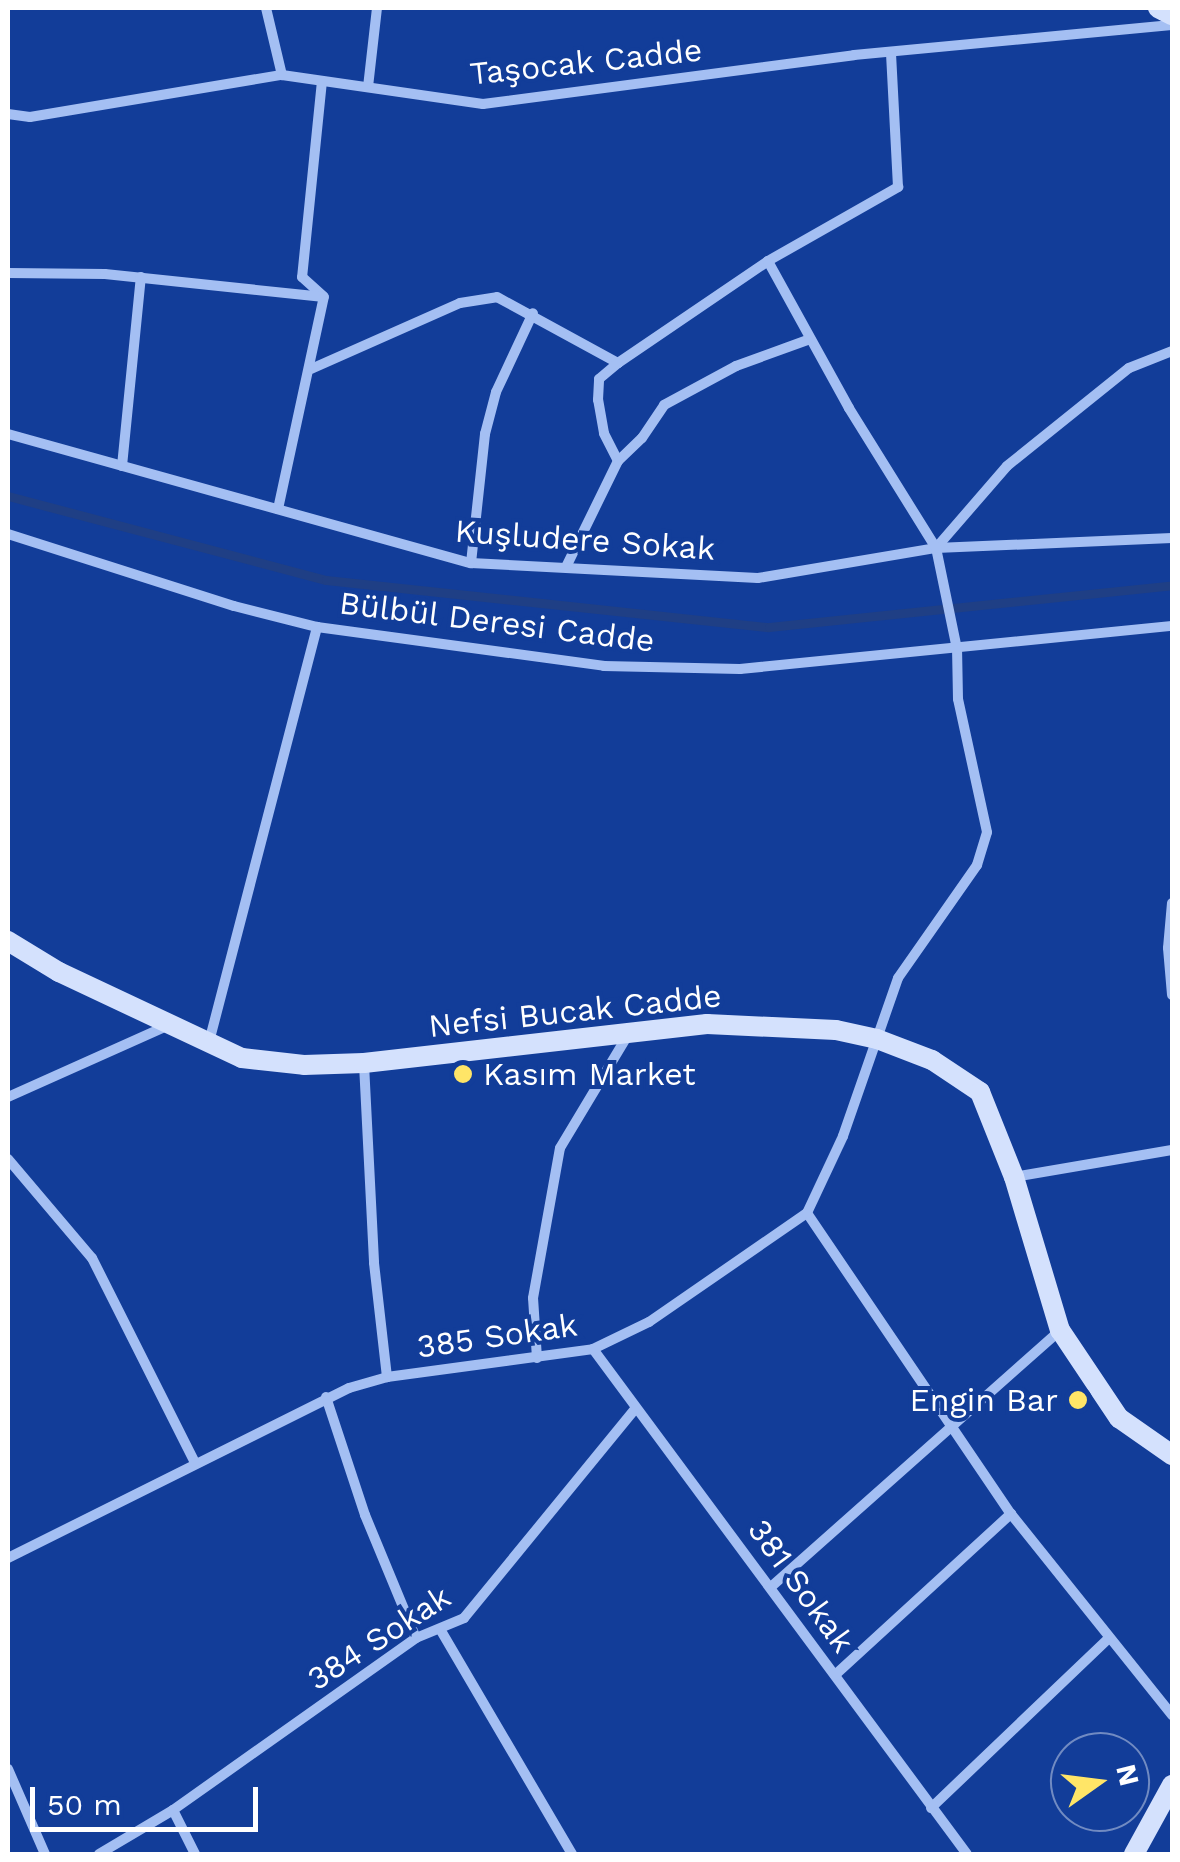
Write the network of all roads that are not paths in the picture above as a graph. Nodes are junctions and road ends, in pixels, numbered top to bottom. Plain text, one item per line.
1 (266, 8) edge
2 (377, 8) edge
3 (1158, 8) edge
4 (1172, 15) edge
5 (1172, 25) edge
6 (891, 52) junction
7 (282, 75) junction
8 (322, 81) junction
9 (368, 87) junction
10 (8, 114) edge
11 (768, 261) junction
12 (8, 272) edge
13 (141, 277) junction
14 (324, 297) junction
15 (533, 314) junction
16 (810, 339) junction
17 (1172, 351) edge
18 (618, 363) junction
19 (311, 369) junction
20 (8, 434) edge
21 (618, 461) junction
22 (122, 466) junction
23 (278, 509) junction
24 (8, 534) edge
25 (1172, 538) edge
26 (936, 548) junction
27 (472, 563) junction
28 (566, 567) junction
29 (317, 626) junction
30 (1172, 626) edge
31 (957, 649) junction
32 (1172, 902) edge
33 (8, 941) edge
34 (1172, 995) edge
35 (170, 1024) junction
36 (629, 1032) junction
37 (877, 1039) junction
38 (209, 1043) junction
39 (364, 1063) junction
40 (8, 1097) edge
41 (1172, 1150) edge
42 (8, 1159) edge
43 (1014, 1177) junction
44 (807, 1214) junction
45 (1060, 1330) junction
46 (593, 1349) junction
47 (537, 1358) junction
48 (387, 1377) junction
49 (326, 1396) junction
50 (636, 1408) junction
51 (950, 1424) junction
52 (1172, 1454) edge
53 (195, 1463) junction
54 (1011, 1514) junction
55 (8, 1558) edge
56 (772, 1586) junction
57 (440, 1629) junction
58 (416, 1638) junction
59 (1109, 1638) junction
60 (835, 1674) junction
61 (1172, 1716) edge
62 (8, 1769) edge
63 (1172, 1786) edge
64 (931, 1808) junction
65 (172, 1810) junction
66 (46, 1854) edge
67 (99, 1854) edge
68 (194, 1854) edge
69 (572, 1854) edge
70 (966, 1854) edge
71 (1134, 1854) edge

1 - 7 street
2 - 9 street
3 - 4 street
5 - 6 street, Taşocak Cadde
6 - 9 street, Taşocak Cadde
6 - 11 street
7 - 8 street, Taşocak Cadde
7 - 10 street, Taşocak Cadde
8 - 9 street, Taşocak Cadde
8 - 14 street
11 - 16 street, 385 Sokak
11 - 18 street
12 - 13 street
13 - 14 street
13 - 22 street
14 - 19 street
15 - 18 street
15 - 19 street
15 - 27 street
16 - 21 street
16 - 26 street, 385 Sokak
17 - 26 street
18 - 21 street
19 - 23 street
20 - 22 street, Kuşludere Sokak
21 - 28 street
22 - 23 street, Kuşludere Sokak
23 - 27 street, Kuşludere Sokak
24 - 29 street, Bülbül Deresi Cadde
25 - 26 street, Kuşludere Sokak
26 - 28 street, Kuşludere Sokak
26 - 31 street, 385 Sokak
27 - 28 street, Kuşludere Sokak
29 - 31 street, Bülbül Deresi Cadde
29 - 38 street
30 - 31 street, Bülbül Deresi Cadde
31 - 37 street, 385 Sokak
32 - 34 street
33 - 35 street, Nefsi Bucak Cadde
35 - 38 street, Nefsi Bucak Cadde
35 - 40 street
36 - 37 street, Nefsi Bucak Cadde
36 - 39 street, Nefsi Bucak Cadde
36 - 47 street
37 - 43 street, Nefsi Bucak Cadde
37 - 44 street, 385 Sokak
38 - 39 street, Nefsi Bucak Cadde
39 - 48 street
41 - 43 street
42 - 53 street
43 - 45 street, Nefsi Bucak Cadde
44 - 46 street, 385 Sokak
44 - 51 street
45 - 51 street
45 - 52 street, Nefsi Bucak Cadde
46 - 47 street, 385 Sokak
46 - 50 street, 381 Sokak
47 - 48 street, 385 Sokak
48 - 49 street, 385 Sokak
49 - 53 street, 385 Sokak
49 - 58 street
50 - 56 street, 381 Sokak
50 - 57 street, 384 Sokak
51 - 54 street
51 - 56 street
53 - 55 street, 385 Sokak
54 - 59 street
54 - 60 street
56 - 60 street, 381 Sokak
57 - 58 street, 384 Sokak
57 - 69 street
58 - 65 street, 384 Sokak
59 - 61 street
59 - 64 street
60 - 64 street, 381 Sokak
62 - 66 street
63 - 71 street
64 - 70 street, 381 Sokak
65 - 67 street, 384 Sokak
65 - 68 street

